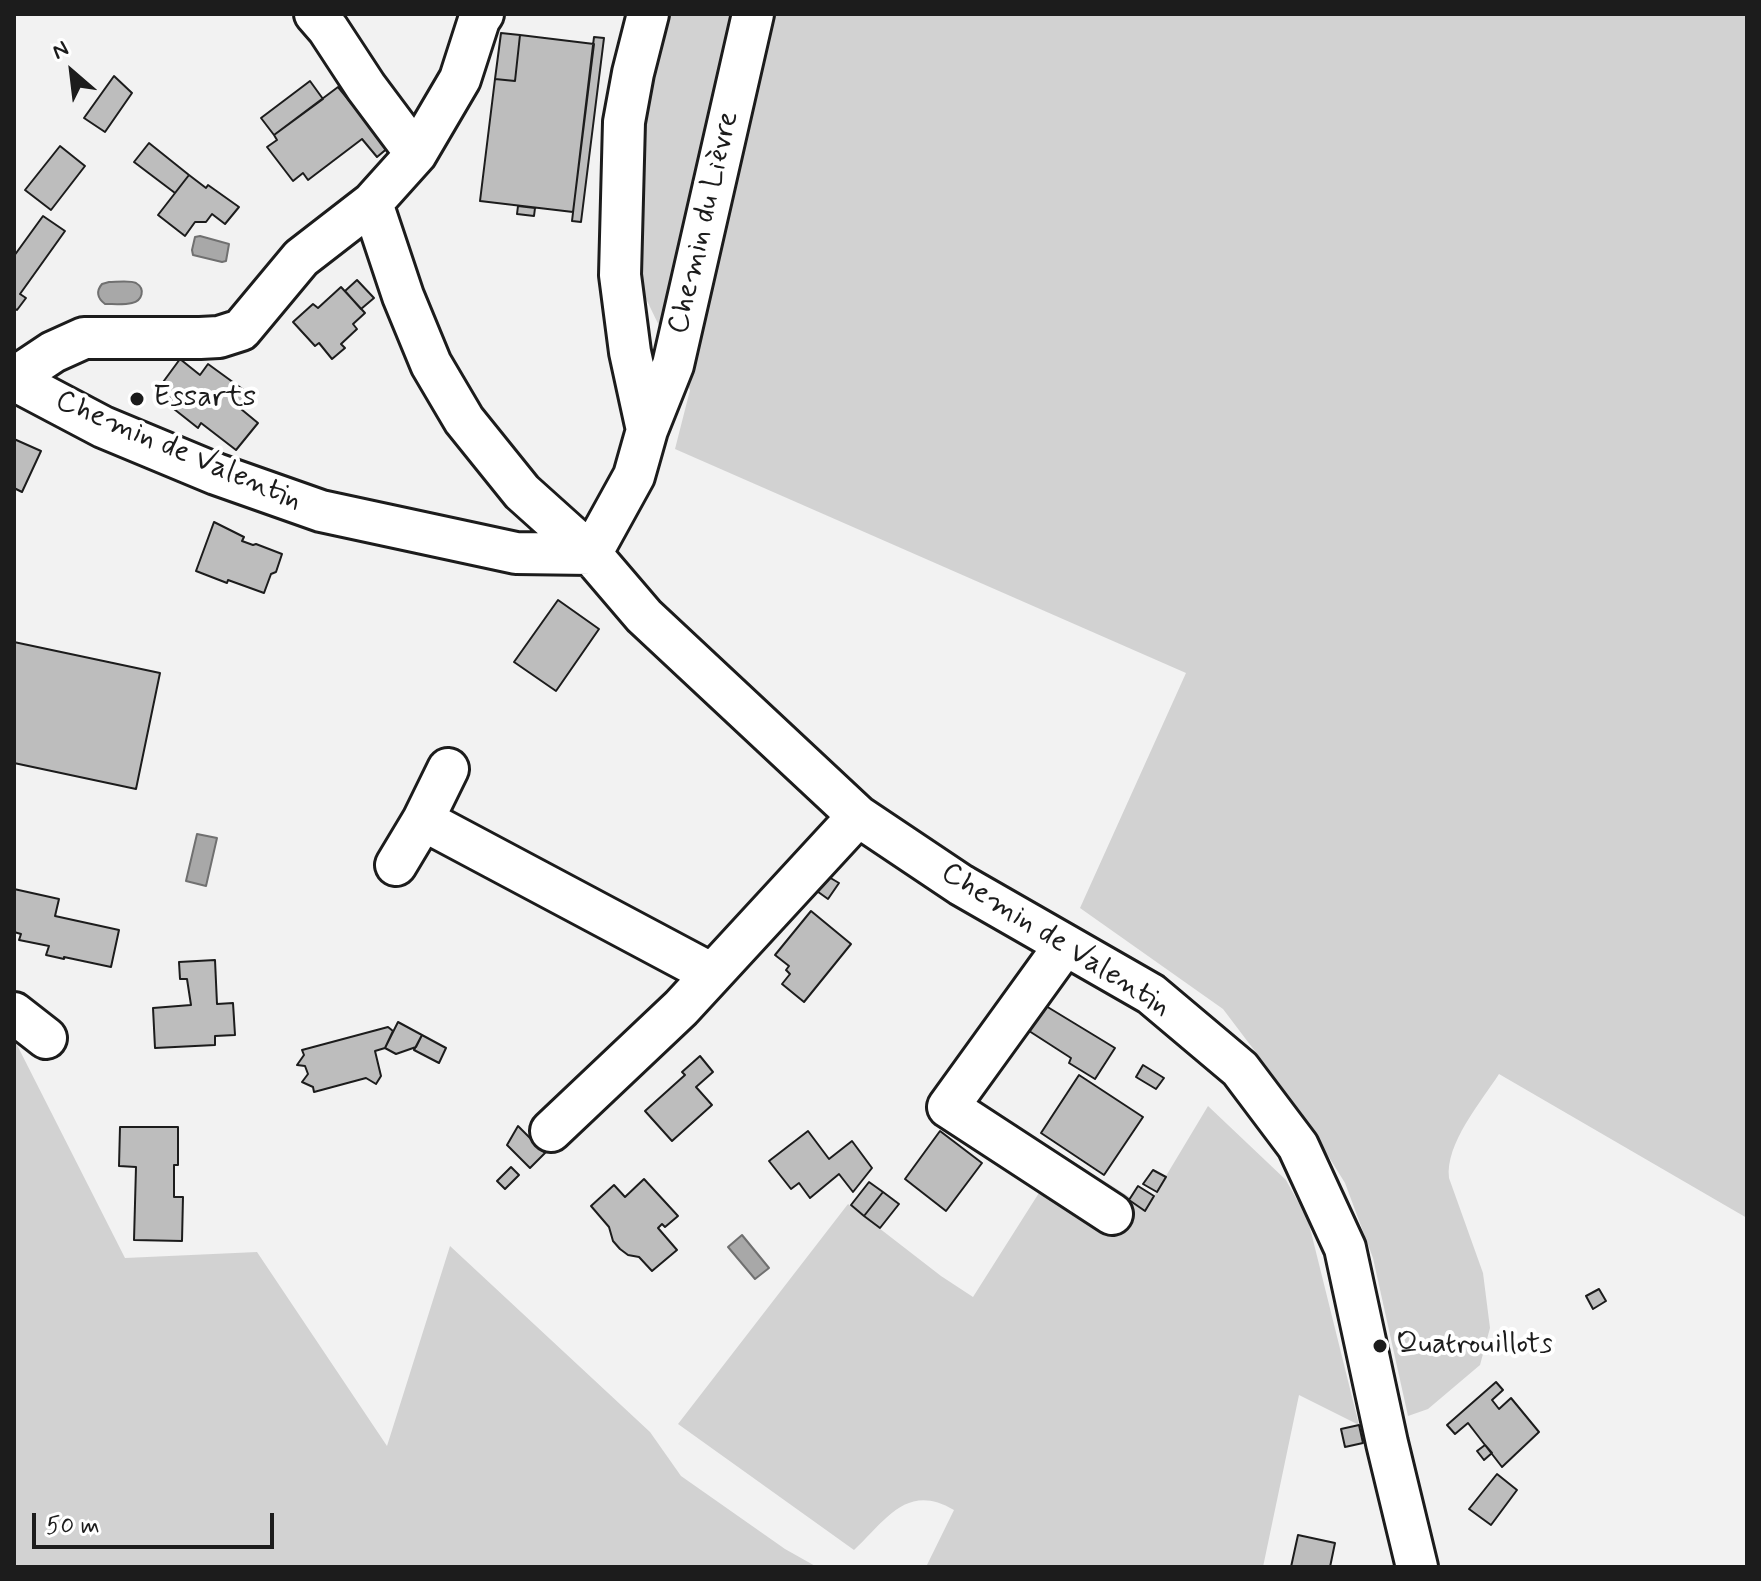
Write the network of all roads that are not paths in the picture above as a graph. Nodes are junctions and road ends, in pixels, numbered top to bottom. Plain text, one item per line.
1 (315, 14) edge
2 (648, 14) edge
3 (753, 14) edge
4 (479, 16) edge
5 (416, 154) junction
6 (372, 203) junction
7 (14, 379) edge
8 (647, 430) junction
9 (591, 554) junction
10 (448, 769) dead end
11 (858, 816) junction
12 (423, 820) junction
13 (396, 865) dead end
14 (1065, 945) junction
15 (712, 974) junction
16 (14, 1013) edge
17 (46, 1038) dead end
18 (551, 1131) dead end
19 (1112, 1214) dead end
20 (1417, 1567) edge

1 - 5 street
2 - 8 street, Chemin du Lièvre
3 - 8 street, Chemin du Lièvre
4 - 5 street
5 - 6 street
6 - 7 street
6 - 9 street
7 - 9 street, Chemin de Valentin
8 - 9 street, Chemin du Lièvre
9 - 11 street, Chemin de Valentin
10 - 12 street
11 - 14 street, Chemin de Valentin
11 - 15 street
12 - 13 street
12 - 15 street
14 - 19 street
14 - 20 street, Chemin de Valentin
15 - 18 street
16 - 17 street

